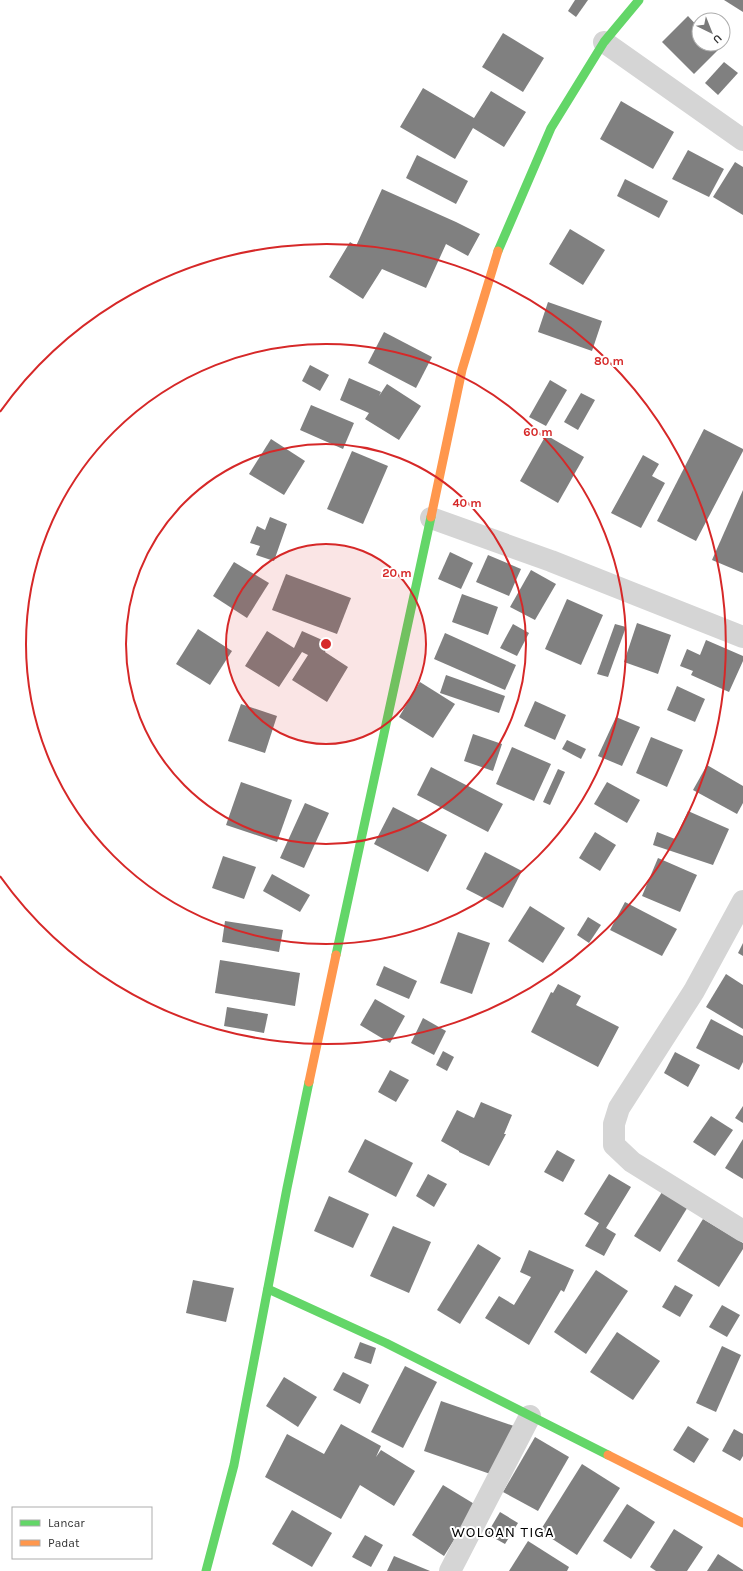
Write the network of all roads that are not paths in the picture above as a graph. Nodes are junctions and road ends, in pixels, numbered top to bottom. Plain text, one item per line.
1 (638, 0) edge
2 (604, 42) junction
3 (743, 140) edge
4 (431, 518) junction
5 (743, 637) edge
6 (743, 901) edge
7 (743, 1231) edge
8 (268, 1289) junction
9 (530, 1416) junction
10 (743, 1523) edge
11 (206, 1571) edge
12 (450, 1571) edge

1 - 2 main road
2 - 3 street
2 - 4 main road
4 - 5 street
4 - 8 main road
6 - 7 street
8 - 9 main road
8 - 11 main road
9 - 10 main road
9 - 12 street

